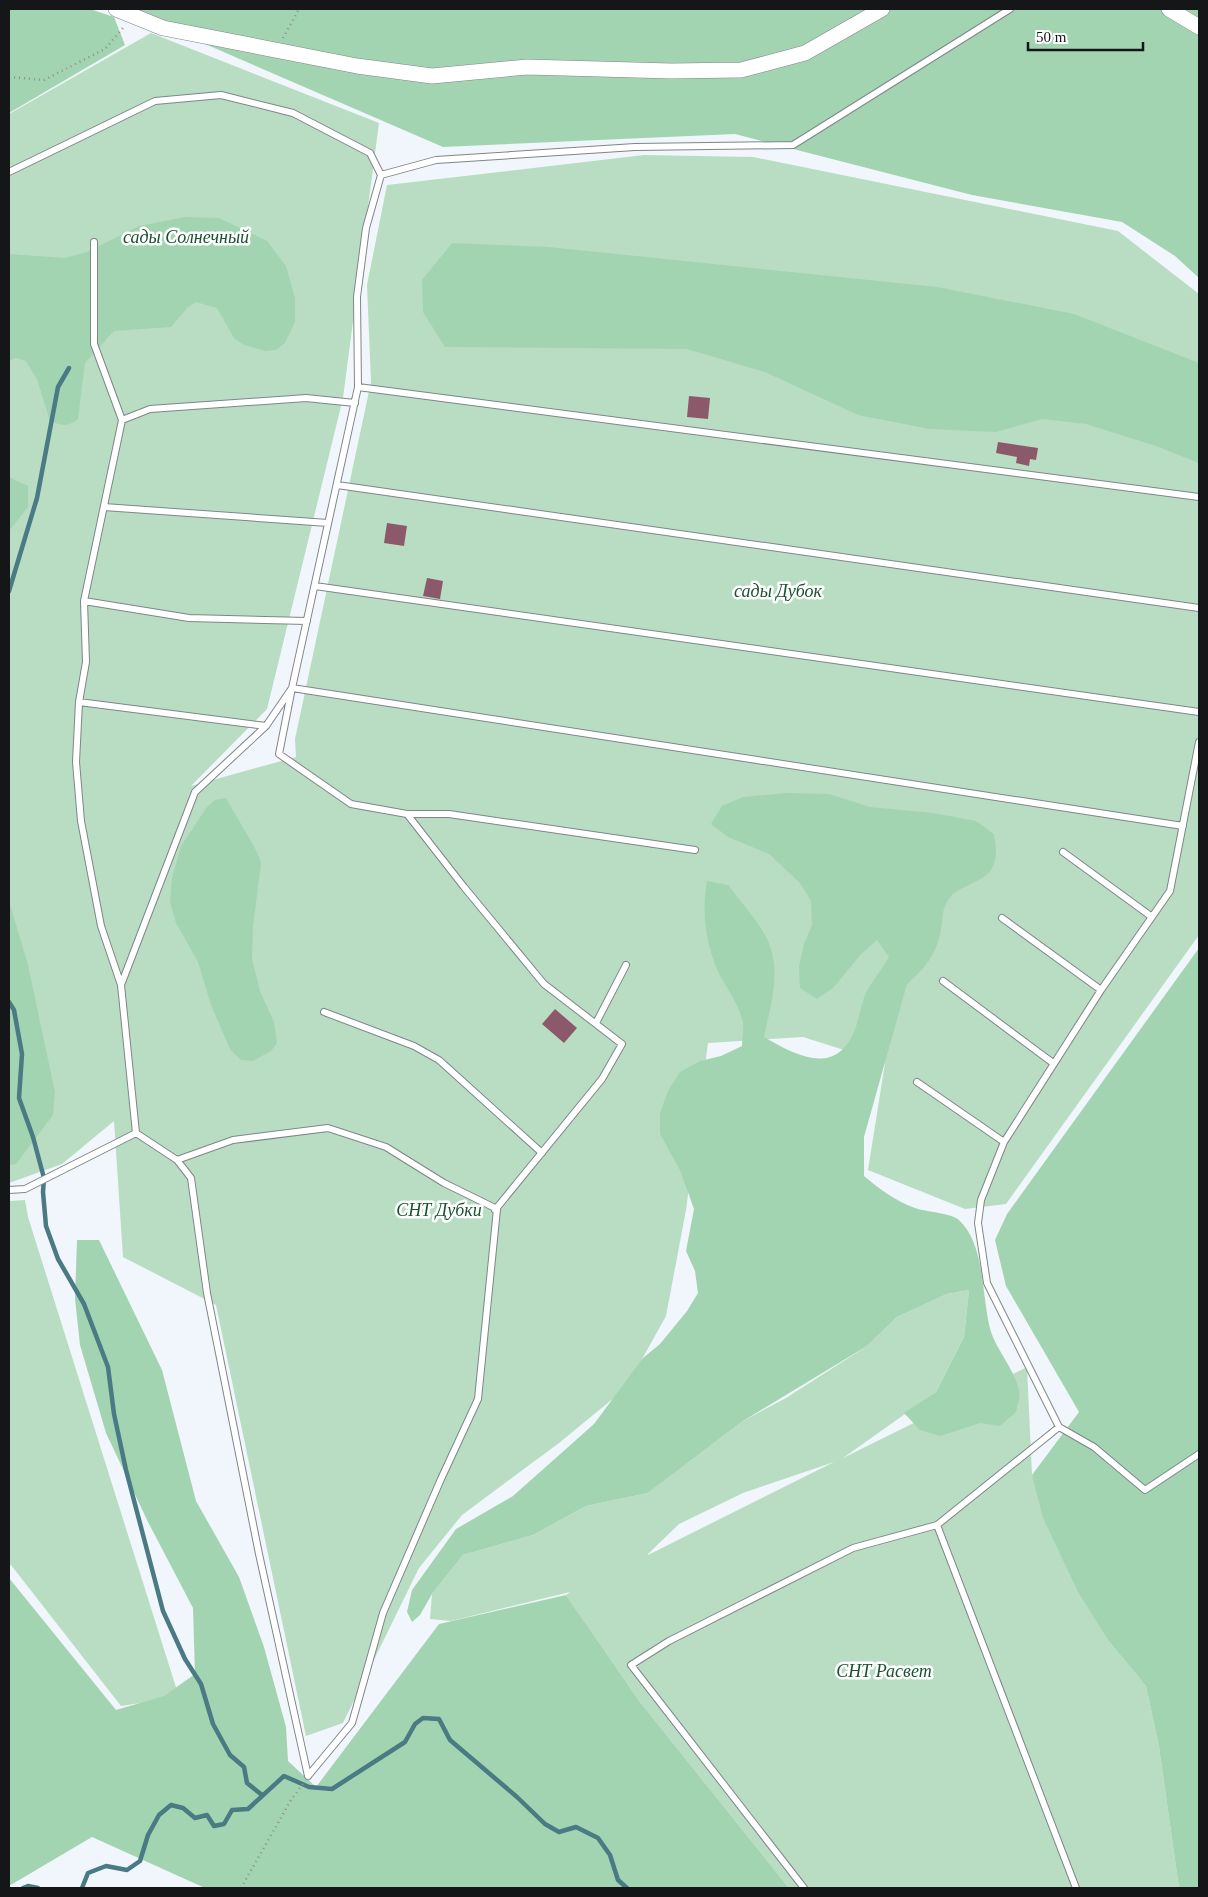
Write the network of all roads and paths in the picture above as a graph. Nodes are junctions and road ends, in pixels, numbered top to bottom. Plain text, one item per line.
1 (116, 9) edge
2 (299, 9) edge
3 (882, 9) edge
4 (1010, 9) edge
5 (1169, 9) edge
6 (134, 16) junction
7 (1199, 27) edge
8 (277, 50) junction
9 (9, 77) edge
10 (9, 172) edge
11 (381, 175) junction
12 (94, 242) dead end
13 (358, 387) junction
14 (355, 403) junction
15 (122, 420) junction
16 (337, 485) junction
17 (1199, 497) edge
18 (104, 507) junction
19 (328, 523) junction
20 (315, 586) junction
21 (84, 601) junction
22 (1199, 608) edge
23 (307, 621) junction
24 (292, 688) junction
25 (79, 702) junction
26 (1199, 712) edge
27 (266, 726) junction
28 (1199, 742) edge
29 (407, 814) junction
30 (1183, 826) junction
31 (695, 850) dead end
32 (1062, 852) dead end
33 (1152, 917) junction
34 (1002, 918) dead end
35 (626, 965) dead end
36 (943, 981) dead end
37 (121, 985) junction
38 (1101, 990) junction
39 (324, 1012) dead end
40 (596, 1024) junction
41 (1053, 1064) junction
42 (917, 1082) dead end
43 (136, 1133) junction
44 (1004, 1142) junction
45 (542, 1152) junction
46 (177, 1160) junction
47 (9, 1190) edge
48 (495, 1210) junction
49 (1059, 1427) junction
50 (1199, 1454) edge
51 (937, 1525) junction
52 (308, 1776) junction
53 (241, 1888) edge
54 (804, 1888) edge
55 (1076, 1888) edge

1 - 6 street
2 - 8 path
3 - 8 street
4 - 11 lane
5 - 7 street
6 - 8 street
6 - 9 path
10 - 11 lane
11 - 13 lane
12 - 15 lane
13 - 14 lane
13 - 17 lane
14 - 15 lane
14 - 16 lane
15 - 18 lane
16 - 19 lane
16 - 22 lane
18 - 19 lane
18 - 21 lane
19 - 20 lane
20 - 23 lane
20 - 26 lane
21 - 23 lane
21 - 25 lane
23 - 24 lane
24 - 27 lane
24 - 29 lane
24 - 30 lane
25 - 27 lane
25 - 37 lane
27 - 37 lane
28 - 30 lane
29 - 31 lane
29 - 40 lane
30 - 33 lane
32 - 33 lane
33 - 38 lane
34 - 38 lane
35 - 40 lane
36 - 41 lane
37 - 43 lane
38 - 41 lane
39 - 45 lane
40 - 45 lane
41 - 44 lane
42 - 44 lane
43 - 46 lane
43 - 47 lane
44 - 49 lane
45 - 48 lane
46 - 48 lane
46 - 52 lane
48 - 52 lane
49 - 50 lane
49 - 51 lane
51 - 54 lane
51 - 55 lane
52 - 53 path

